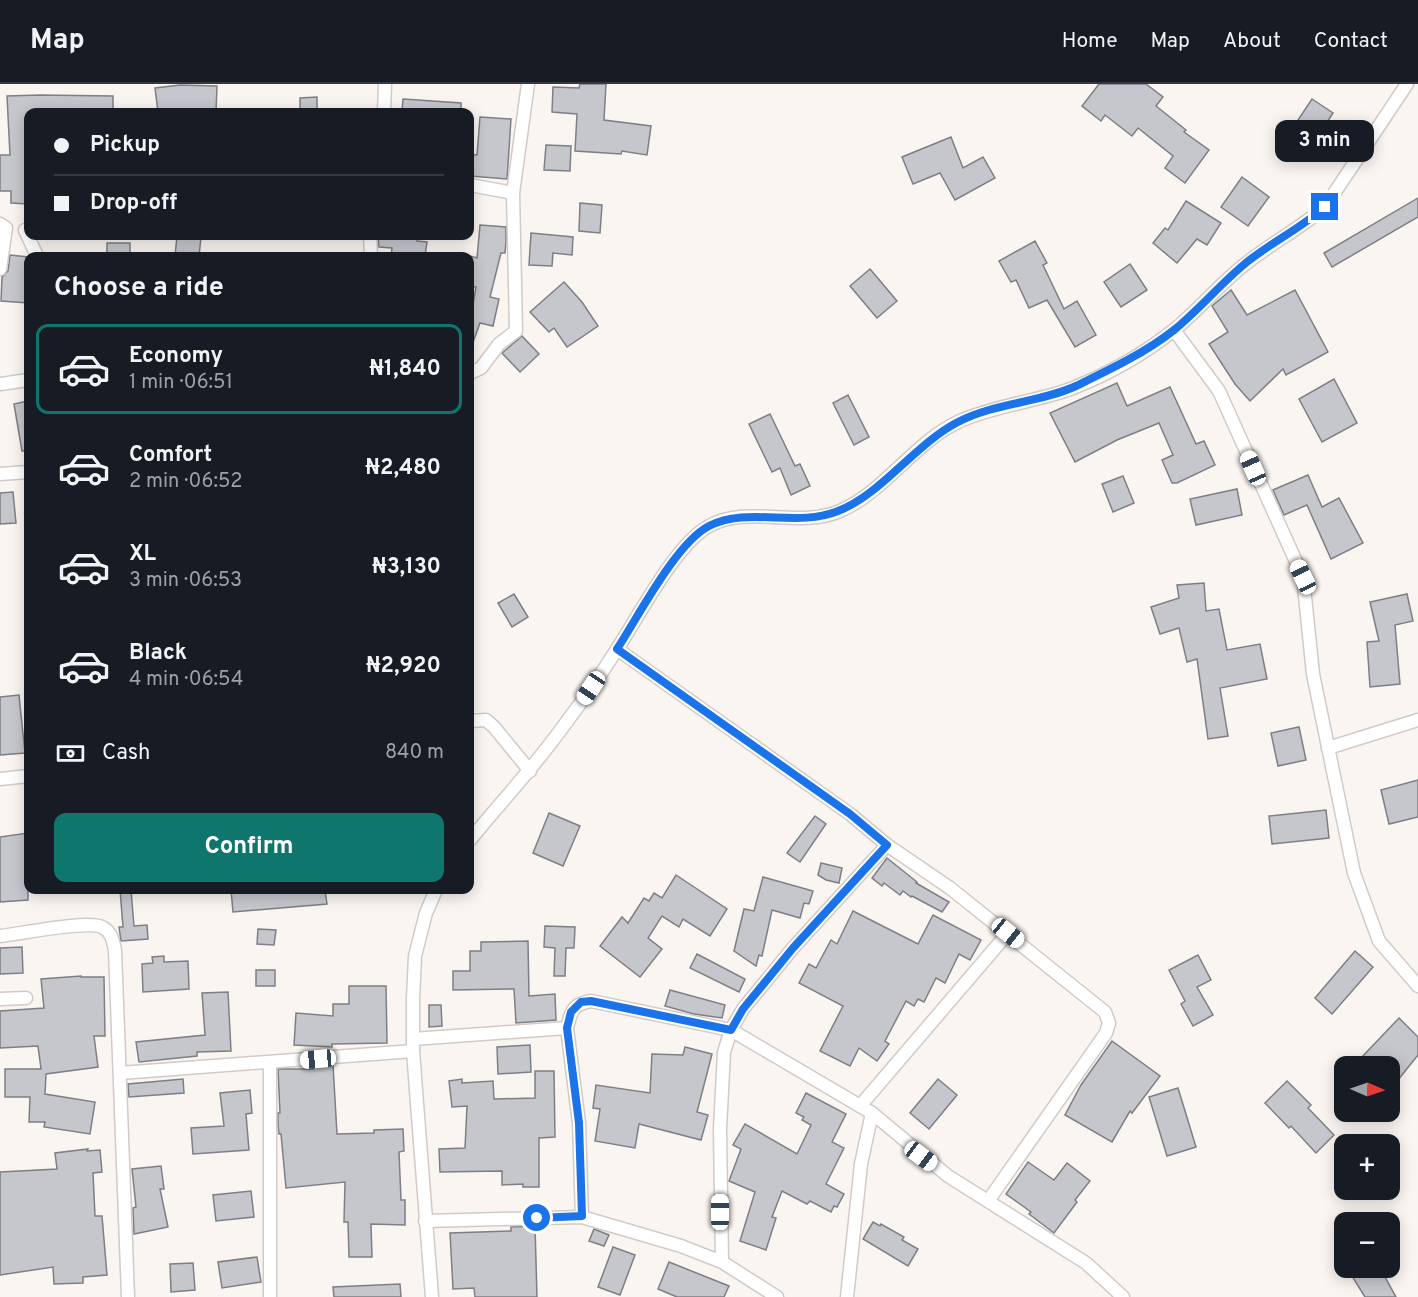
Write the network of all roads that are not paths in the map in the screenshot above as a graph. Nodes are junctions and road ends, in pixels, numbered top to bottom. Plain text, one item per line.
1 (385, 84) edge
2 (528, 84) edge
3 (1407, 84) edge
4 (384, 108) edge
5 (474, 186) edge
6 (513, 193) junction
7 (3, 226) edge
8 (24, 230) edge
9 (0, 263) edge
10 (1174, 330) junction
11 (474, 371) edge
12 (24, 381) edge
13 (0, 384) edge
14 (24, 472) edge
15 (0, 474) edge
16 (617, 649) junction
17 (1418, 720) edge
18 (474, 721) edge
19 (1328, 748) junction
20 (530, 771) junction
21 (24, 776) edge
22 (0, 779) edge
23 (474, 835) edge
24 (887, 845) junction
25 (434, 894) edge
26 (1008, 933) junction
27 (0, 936) edge
28 (1418, 986) edge
29 (26, 998) dead end
30 (0, 999) edge
31 (567, 1028) junction
32 (731, 1030) junction
33 (413, 1045) junction
34 (270, 1063) junction
35 (120, 1073) junction
36 (866, 1110) junction
37 (988, 1201) junction
38 (582, 1216) junction
39 (425, 1221) junction
40 (722, 1262) junction
41 (127, 1297) edge
42 (270, 1297) edge
43 (432, 1297) edge
44 (777, 1297) edge
45 (847, 1297) edge
46 (1123, 1297) edge

1 - 4 street
2 - 6 street
3 - 10 street
5 - 6 street
6 - 11 street
7 - 8 street
7 - 9 street
10 - 16 street
10 - 19 street
12 - 13 street
14 - 15 street
16 - 20 street
16 - 24 street
17 - 19 street
18 - 20 street
19 - 28 street
20 - 23 street
21 - 22 street
24 - 26 street
24 - 32 street
25 - 33 street
26 - 36 street
26 - 37 street
27 - 35 street
29 - 30 street
31 - 32 street
31 - 33 street
31 - 38 street
32 - 36 street
32 - 40 street
33 - 34 street
33 - 39 street
34 - 35 street
34 - 42 street
35 - 41 street
36 - 37 street
36 - 45 street
37 - 46 street
38 - 39 street
38 - 40 street
39 - 43 street
40 - 44 street

